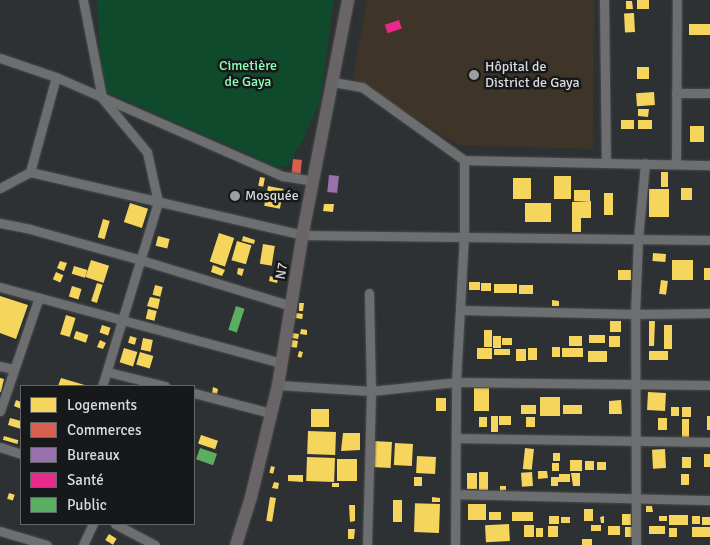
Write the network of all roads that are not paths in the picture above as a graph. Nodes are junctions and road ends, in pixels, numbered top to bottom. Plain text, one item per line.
1 (83, 0) edge
2 (348, 0) edge
3 (604, 0) edge
4 (677, 0) edge
5 (0, 58) edge
6 (56, 77) junction
7 (333, 82) junction
8 (676, 93) junction
9 (710, 94) edge
10 (102, 98) junction
11 (464, 160) junction
12 (606, 162) junction
13 (645, 163) junction
14 (676, 164) junction
15 (710, 165) edge
16 (30, 172) junction
17 (313, 181) junction
18 (0, 188) edge
19 (158, 202) junction
20 (0, 223) edge
21 (303, 235) junction
22 (464, 236) junction
23 (638, 239) junction
24 (710, 240) edge
25 (141, 260) junction
26 (0, 286) edge
27 (369, 293) dead end
28 (39, 297) junction
29 (291, 306) junction
30 (460, 310) junction
31 (710, 313) edge
32 (636, 314) junction
33 (123, 320) junction
34 (282, 363) junction
35 (0, 366) edge
36 (12, 369) junction
37 (108, 372) junction
38 (456, 382) junction
39 (102, 385) edge
40 (161, 385) edge
41 (278, 385) junction
42 (636, 385) junction
43 (710, 385) edge
44 (371, 391) junction
45 (195, 393) edge
46 (0, 411) edge
47 (271, 413) junction
48 (456, 438) junction
49 (637, 440) junction
50 (710, 442) edge
51 (0, 447) edge
52 (20, 454) edge
53 (456, 494) junction
54 (637, 498) junction
55 (710, 500) edge
56 (93, 525) edge
57 (117, 525) edge
58 (0, 530) edge
59 (21, 542) edge
60 (47, 545) edge
61 (83, 545) edge
62 (155, 545) edge
63 (236, 545) edge
64 (367, 545) edge
65 (455, 545) edge
66 (636, 545) edge

1 - 10 street
2 - 7 main road, N7
3 - 12 street
4 - 8 street
5 - 6 street
6 - 10 street
6 - 16 street
7 - 11 street
7 - 17 main road, N7
8 - 9 street
8 - 14 street
10 - 17 street
10 - 19 street
11 - 12 street
11 - 22 street
12 - 13 street
13 - 14 street
13 - 23 street
14 - 15 street
16 - 18 street
16 - 19 street
17 - 21 main road, N7
19 - 21 street
19 - 25 street
20 - 25 street
21 - 22 street
21 - 29 main road, N7
22 - 23 street
22 - 30 street
23 - 24 street
23 - 32 street
25 - 29 street
25 - 33 street
26 - 28 street
27 - 44 street
28 - 33 street
28 - 36 street
29 - 34 main road, N7
30 - 32 street
30 - 38 street
31 - 32 street
32 - 42 street
33 - 34 street
33 - 37 street
34 - 41 main road, N7
35 - 36 street
36 - 46 street
37 - 39 street
37 - 40 street
38 - 42 street
38 - 44 street
38 - 48 street
41 - 44 street
41 - 47 main road, N7
42 - 43 street
42 - 49 street
44 - 64 street
45 - 47 street
47 - 63 main road, N7
48 - 49 street
48 - 53 street
49 - 50 street
49 - 54 street
51 - 52 street
53 - 54 street
53 - 65 street
54 - 55 street
54 - 66 street
56 - 61 street
57 - 62 street
58 - 59 street
59 - 60 street

